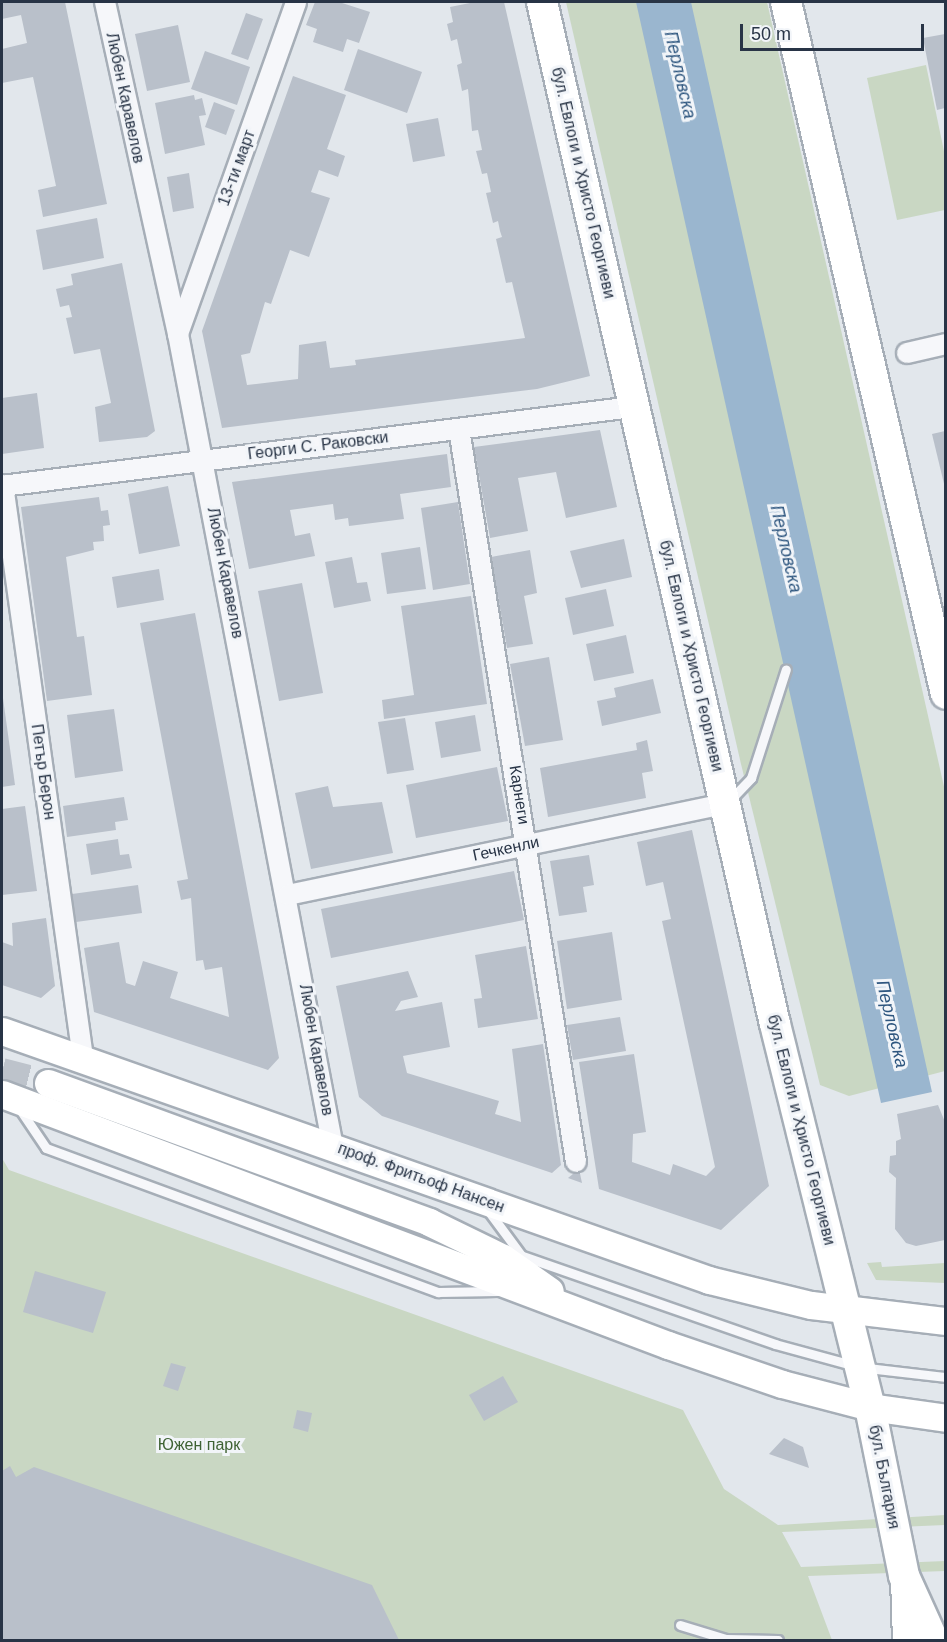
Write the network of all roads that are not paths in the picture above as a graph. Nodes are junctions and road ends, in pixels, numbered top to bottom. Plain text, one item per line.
1 (105, 2) edge
2 (296, 2) edge
3 (542, 2) edge
4 (786, 2) edge
5 (178, 334) junction
6 (945, 344) edge
7 (907, 353) dead end
8 (633, 407) junction
9 (459, 429) junction
10 (202, 461) junction
11 (2, 485) edge
12 (937, 621) edge
13 (786, 669) dead end
14 (945, 694) edge
15 (724, 804) junction
16 (527, 845) junction
17 (288, 895) junction
18 (2, 1031) edge
19 (83, 1058) junction
20 (48, 1083) tunnel mouth
21 (7, 1096) edge
22 (333, 1147) junction
23 (576, 1162) dead end
24 (481, 1199) junction
25 (461, 1236) junction
26 (521, 1255) junction
27 (844, 1310) junction
28 (583, 1315) junction
29 (945, 1321) edge
30 (859, 1367) junction
31 (945, 1377) edge
32 (870, 1407) junction
33 (945, 1418) edge
34 (904, 1576) junction
35 (680, 1625) dead end
36 (778, 1641) edge
37 (906, 1641) edge
38 (933, 1641) edge

1 - 5 street, Любен Каравелов
2 - 5 street, 13-ти март
3 - 8 main road, бул. Евлоги и Христо Георгиеви
4 - 12 main road
5 - 10 street, Любен Каравелов
6 - 7 street
8 - 9 street, Георги С. Раковски
8 - 15 main road, бул. Евлоги и Христо Георгиеви
9 - 10 street, Георги С. Раковски
9 - 16 street, Карнеги
10 - 11 street, Георги С. Раковски
10 - 17 street, Любен Каравелов
11 - 19 street, Петър Берон
12 - 14 main road
13 - 15 lane
15 - 16 street, Гечкенли
15 - 27 main road, бул. Евлоги и Христо Георгиеви
16 - 17 street, Гечкенли
16 - 23 street, Карнеги
17 - 22 street, Любен Каравелов
18 - 19 main road, проф. Фритьоф Нансен
19 - 22 main road, проф. Фритьоф Нансен
20 - 25 main road
21 - 28 main road
22 - 24 main road, проф. Фритьоф Нансен
24 - 26 lane
24 - 27 main road, проф. Фритьоф Нансен
25 - 26 lane
25 - 28 main road
26 - 30 lane
27 - 29 main road, проф. Фритьоф Нансен
27 - 30 main road, бул. България
28 - 32 main road
30 - 31 lane
30 - 32 main road, бул. България
32 - 33 main road
32 - 34 main road, бул. България
34 - 37 main road
34 - 38 main road, бул. България
35 - 36 lane

